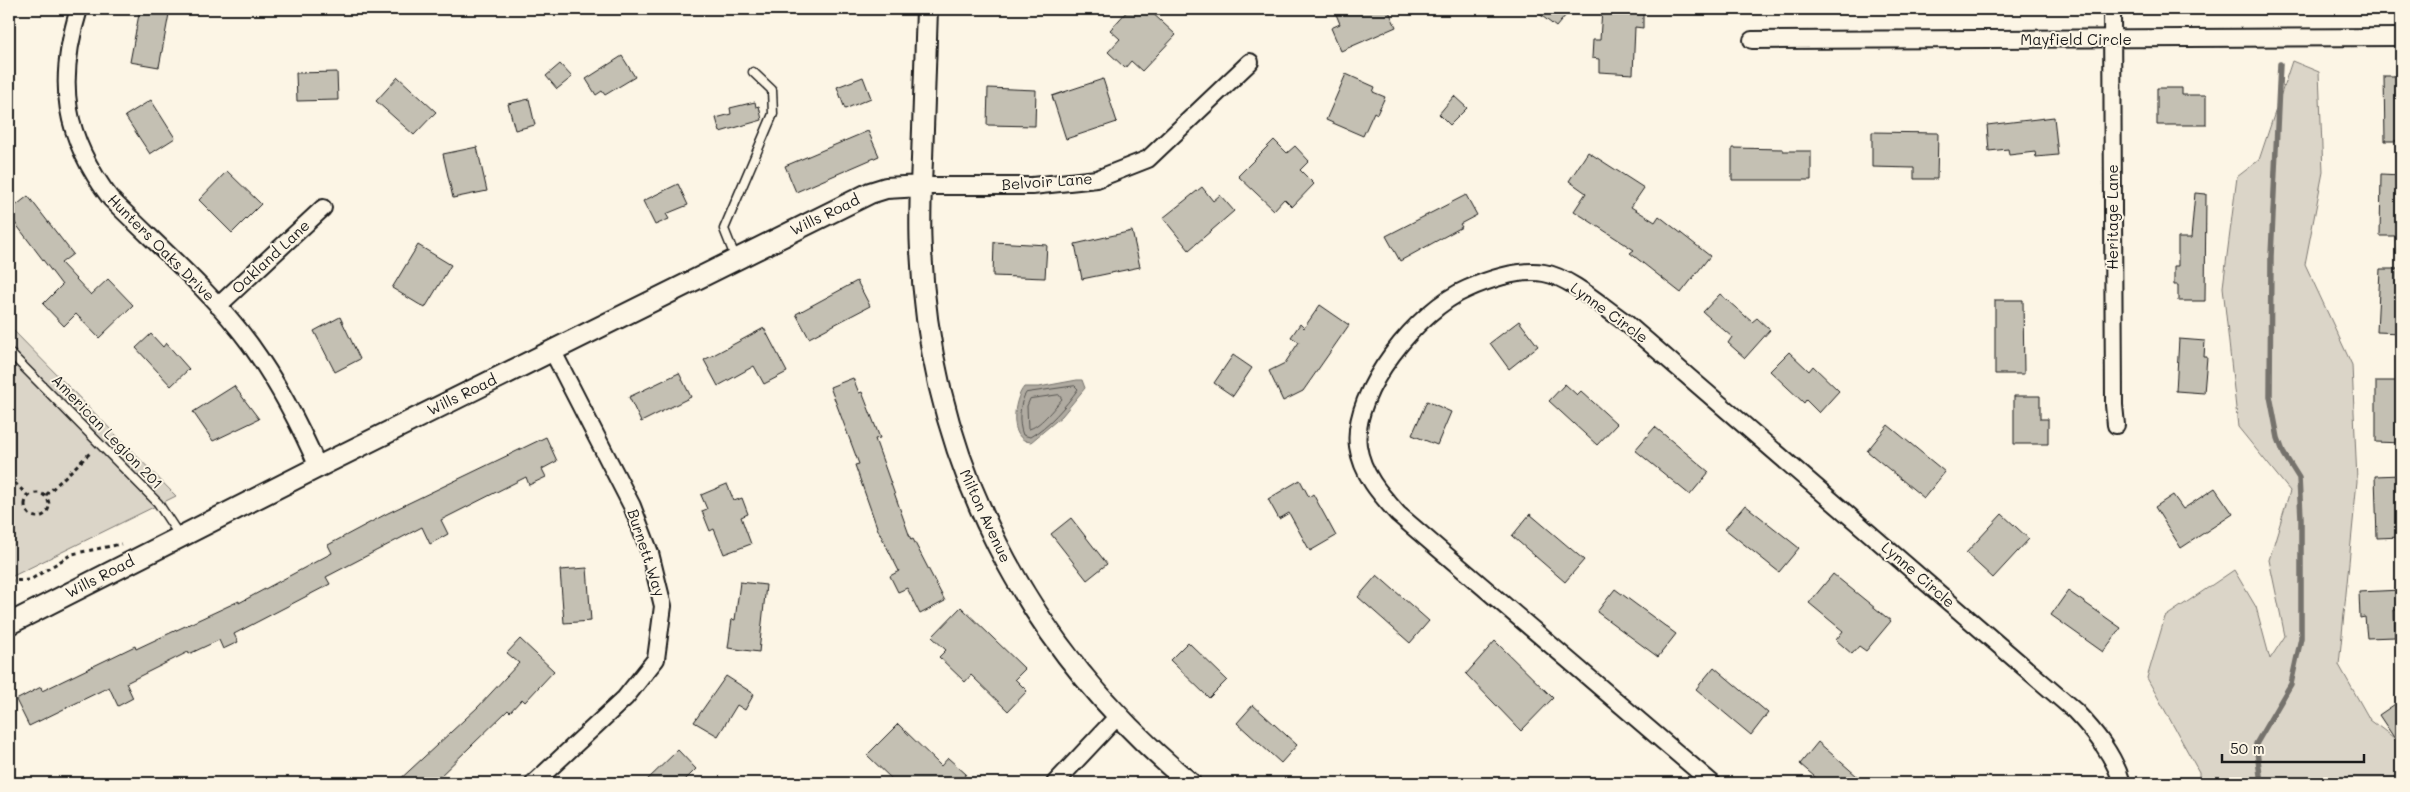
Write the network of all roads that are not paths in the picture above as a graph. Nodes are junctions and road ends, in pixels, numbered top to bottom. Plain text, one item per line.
1 (78, 9) edge
2 (926, 9) edge
3 (2112, 9) edge
4 (2401, 38) edge
5 (1752, 40) dead end
6 (2112, 40) junction
7 (1250, 62) dead end
8 (753, 72) dead end
9 (921, 186) junction
10 (324, 208) dead end
11 (736, 259) junction
12 (218, 306) junction
13 (552, 350) junction
14 (9, 352) edge
15 (2116, 425) dead end
16 (318, 467) junction
17 (181, 537) junction
18 (9, 624) edge
19 (1117, 717) junction
20 (534, 783) edge
21 (1055, 783) edge
22 (1190, 783) edge
23 (1712, 783) edge
24 (2122, 783) edge

1 - 12 street, Hunters Oaks Drive
2 - 9 street, Milton Avenue
3 - 6 street, Heritage Lane
4 - 6 street, Mayfield Circle
5 - 6 street, Mayfield Circle
6 - 15 street, Heritage Lane
7 - 9 street, Belvoir Lane
8 - 11 lane
9 - 11 street, Wills Road
9 - 19 street, Milton Avenue
10 - 12 street, Oakland Lane
11 - 13 street, Wills Road
12 - 16 street, Hunters Oaks Drive
13 - 16 street, Wills Road
13 - 20 street, Burnett Way
14 - 17 lane, American Legion 201
16 - 17 street, Wills Road
17 - 18 street, Wills Road
19 - 21 street
19 - 22 street, Milton Avenue
23 - 24 street, Lynne Circle

